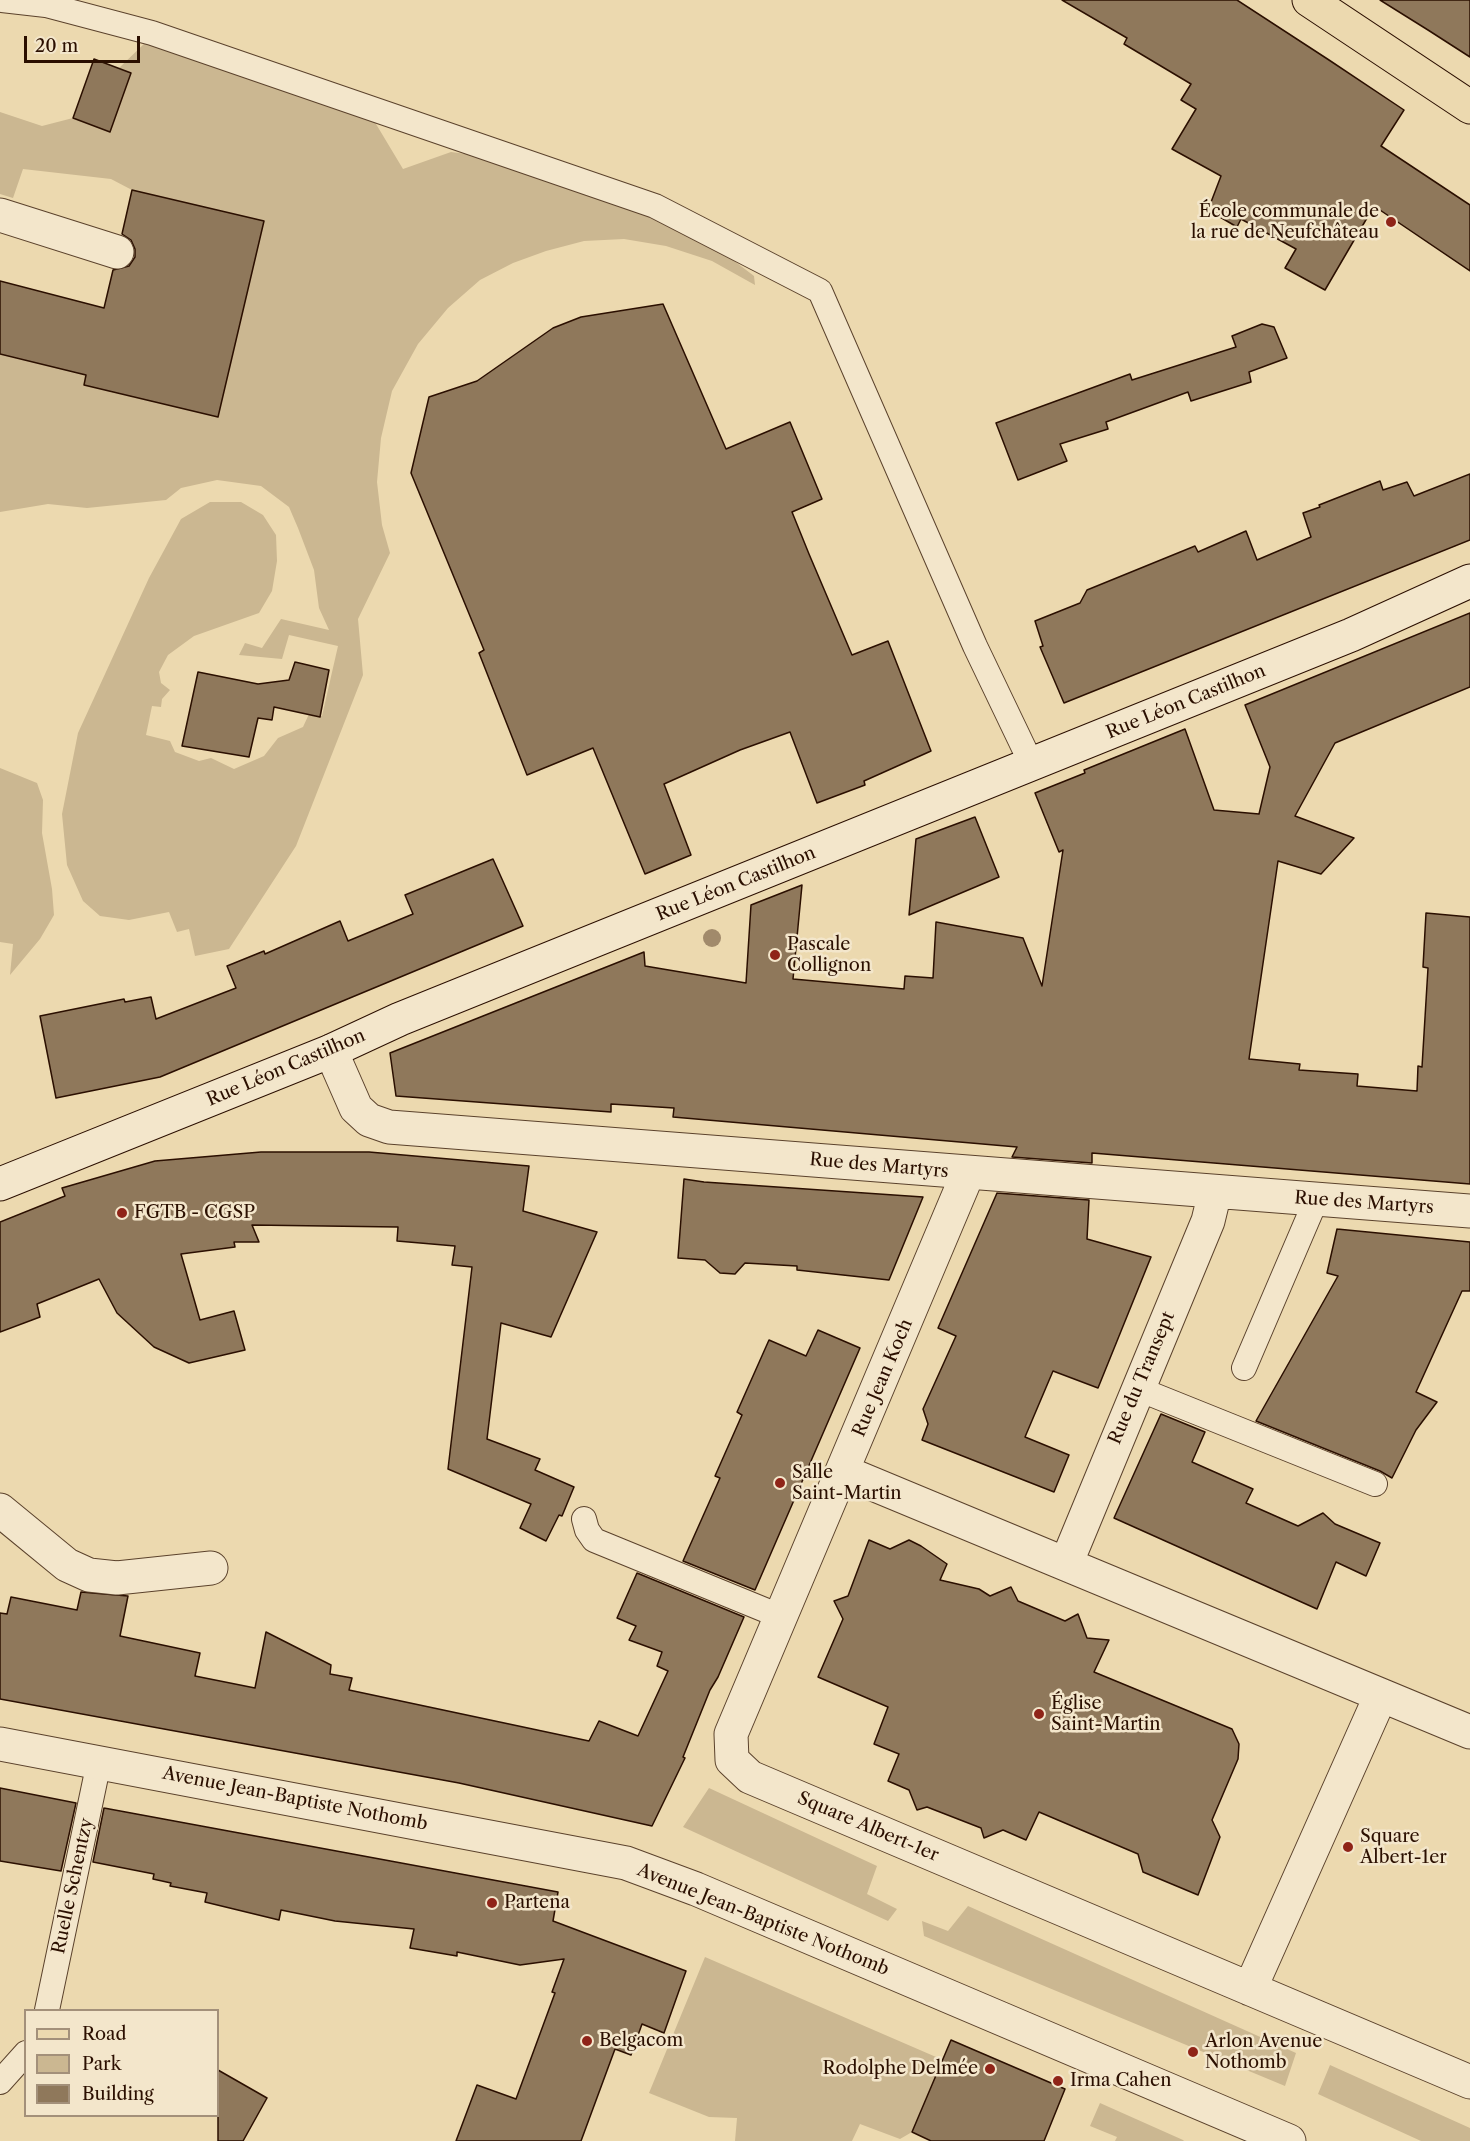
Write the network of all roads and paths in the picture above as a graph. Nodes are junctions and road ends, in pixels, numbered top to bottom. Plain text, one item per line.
1 (2, 0) edge
2 (1309, 0) edge
3 (1470, 106) edge
4 (0, 215) edge
5 (117, 252) dead end
6 (1470, 581) edge
7 (1032, 765) junction
8 (331, 1051) junction
9 (968, 1173) junction
10 (0, 1184) edge
11 (1215, 1192) junction
12 (1316, 1200) junction
13 (1470, 1211) edge
14 (1244, 1368) dead end
15 (1136, 1388) junction
16 (844, 1472) junction
17 (1375, 1484) dead end
18 (0, 1510) edge
19 (584, 1519) dead end
20 (1066, 1564) junction
21 (211, 1568) dead end
22 (782, 1617) junction
23 (1381, 1695) junction
24 (1470, 1732) edge
25 (0, 1744) edge
26 (99, 1762) junction
27 (750, 1777) joint
28 (1250, 1989) junction
29 (47, 2009) edge
30 (24, 2055) edge
31 (0, 2082) edge
32 (1470, 2082) edge
33 (1278, 2139) edge

1 - 7 lane
2 - 3 main road
4 - 5 street
6 - 7 street, Rue Léon Castilhon
7 - 8 street, Rue Léon Castilhon
8 - 9 street, Rue des Martyrs
8 - 10 street, Rue Léon Castilhon
9 - 11 street, Rue des Martyrs
9 - 16 street, Rue Jean Koch
11 - 12 street, Rue des Martyrs
11 - 15 street, Rue du Transept
12 - 13 street, Rue des Martyrs
12 - 14 lane
15 - 17 lane
15 - 20 street, Rue du Transept
16 - 20 street
16 - 22 street, Rue Jean Koch
18 - 21 street
19 - 22 lane
20 - 23 street
22 - 27 street, Rue Jean Koch
23 - 24 street
23 - 28 street
25 - 26 street, Avenue Jean-Baptiste Nothomb
26 - 29 lane, Ruelle Schentzy
26 - 33 street, Avenue Jean-Baptiste Nothomb
27 - 28 street, Square Albert-1er
28 - 32 street, Square Albert-1er
30 - 31 lane

